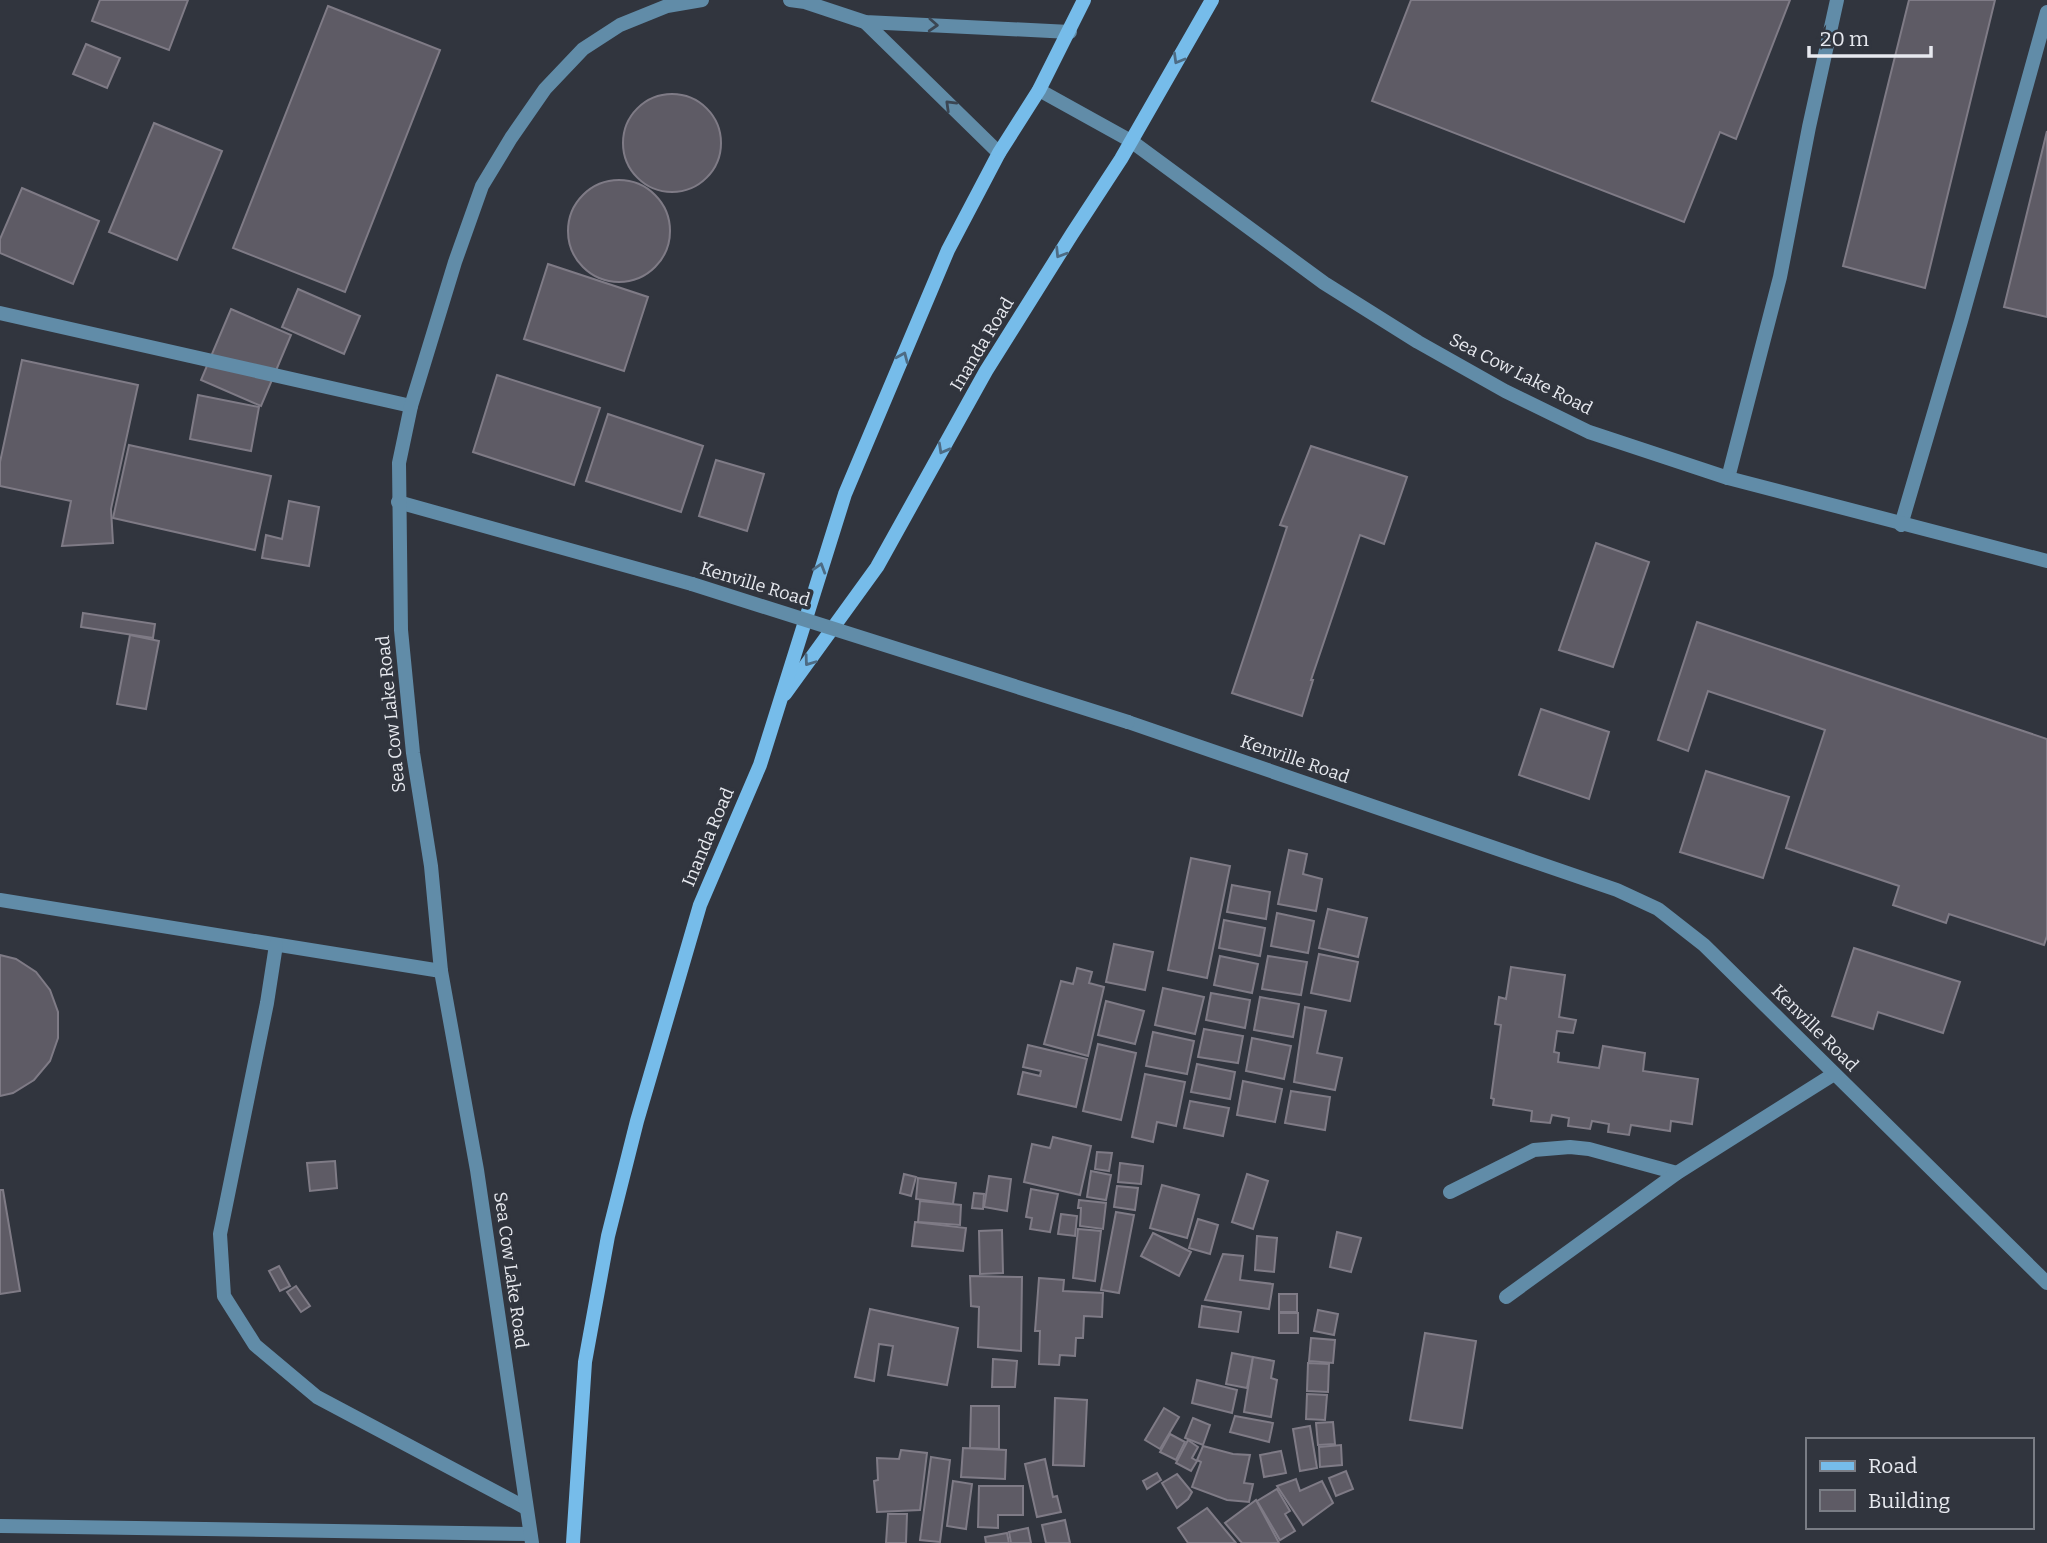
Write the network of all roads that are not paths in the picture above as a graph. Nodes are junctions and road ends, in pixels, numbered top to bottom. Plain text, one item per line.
1 (702, 0) edge
2 (790, 0) edge
3 (1084, 0) edge
4 (1212, 0) edge
5 (1837, 0) edge
6 (2047, 12) edge
7 (865, 22) junction
8 (1070, 32) junction
9 (1039, 90) junction
10 (1131, 141) junction
11 (999, 153) junction
12 (0, 313) edge
13 (411, 406) junction
14 (1728, 478) junction
15 (398, 502) junction
16 (1901, 525) junction
17 (2047, 561) edge
18 (778, 704) junction
19 (0, 900) edge
20 (276, 945) junction
21 (441, 971) junction
22 (1834, 1074) junction
23 (1677, 1173) junction
24 (1450, 1192) dead end
25 (2047, 1283) edge
26 (1506, 1297) dead end
27 (526, 1508) junction
28 (0, 1526) edge
29 (531, 1538) edge
30 (573, 1543) edge

1 - 13 street, Sea Cow Lake Road
2 - 7 street
3 - 8 main road, Inanda Road
4 -> 10 main road, Inanda Road
5 - 14 street
6 - 16 street
7 -> 8 street
11 -> 7 street
8 - 9 main road, Inanda Road
9 - 10 street, Sea Cow Lake Road
9 - 11 main road, Inanda Road
10 - 14 street, Sea Cow Lake Road
10 -> 18 main road, Inanda Road
18 -> 11 main road, Inanda Road
12 - 13 street
13 - 15 street, Sea Cow Lake Road
14 - 16 street, Sea Cow Lake Road
15 - 21 street, Sea Cow Lake Road
15 - 22 street, Kenville Road, bridge
16 - 17 street, Sea Cow Lake Road
18 - 30 main road, Inanda Road
19 - 20 street
20 - 21 street
20 - 27 street
21 - 27 street, Sea Cow Lake Road
22 - 23 street
22 - 25 street, Kenville Road
23 - 24 street
23 - 26 street
27 - 29 street, Sea Cow Lake Road
28 - 29 street

